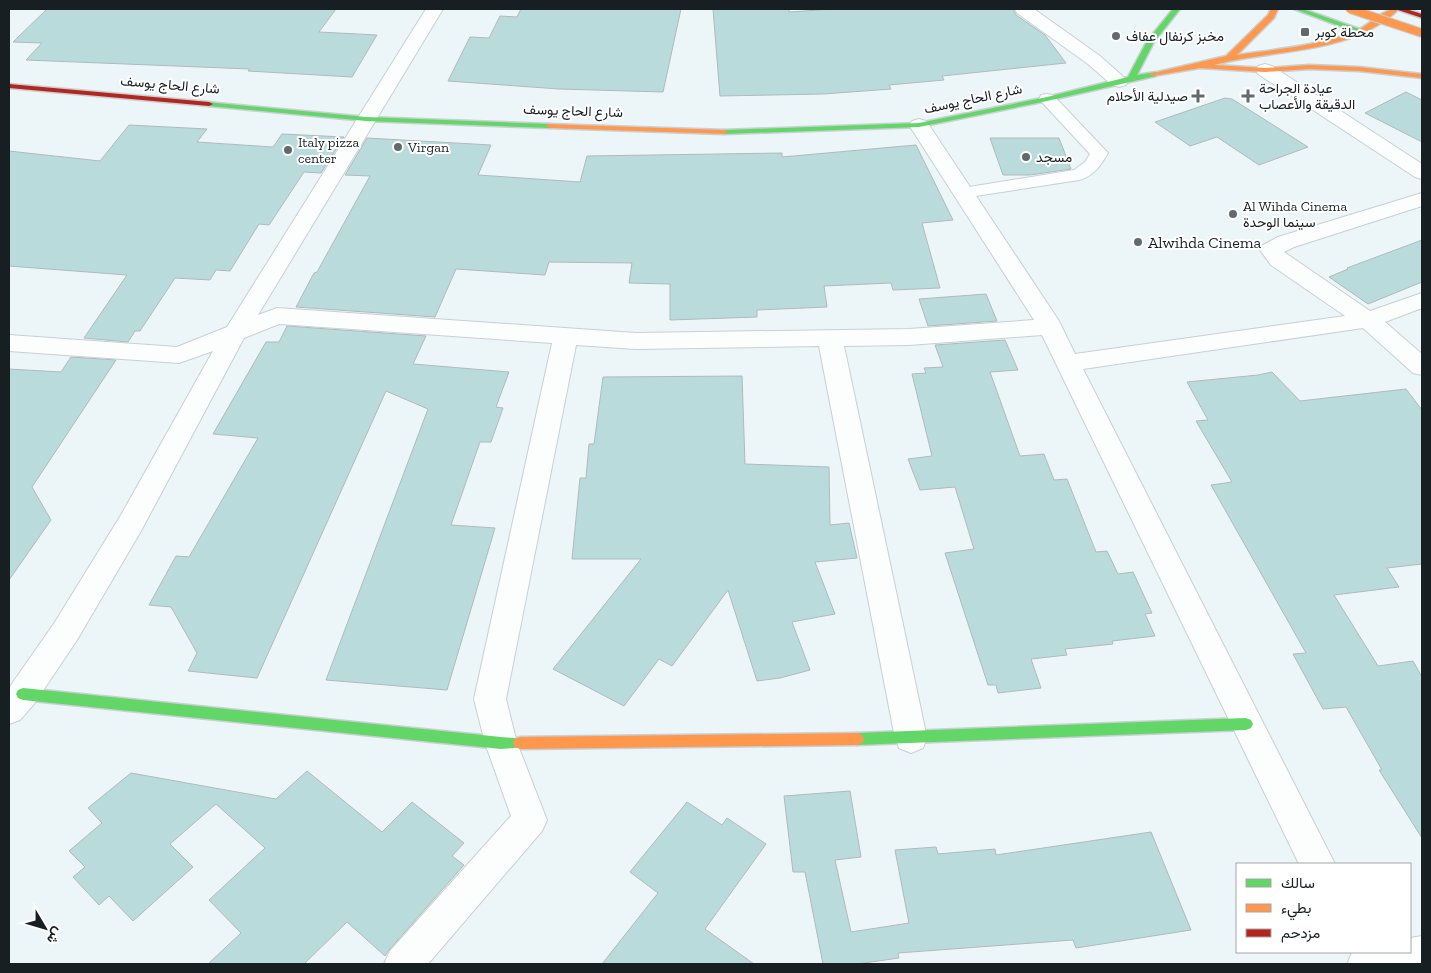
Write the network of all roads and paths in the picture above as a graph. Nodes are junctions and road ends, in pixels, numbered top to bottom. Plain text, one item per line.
1 (434, 9) edge
2 (1023, 9) edge
3 (1274, 9) edge
4 (1297, 9) edge
5 (1350, 9) edge
6 (1397, 9) edge
7 (1169, 11) edge
8 (1422, 16) edge
9 (1361, 31) junction
10 (1422, 33) edge
11 (1229, 58) junction
12 (1200, 66) junction
13 (1265, 70) junction
14 (1422, 76) edge
15 (1125, 80) junction
16 (9, 86) edge
17 (1047, 99) junction
18 (366, 118) junction
19 (919, 125) junction
20 (1422, 173) edge
21 (963, 194) junction
22 (1422, 200) edge
23 (1422, 300) edge
24 (1368, 320) junction
25 (1050, 327) junction
26 (235, 333) junction
27 (565, 337) junction
28 (830, 338) junction
29 (9, 343) edge
30 (1068, 363) junction
31 (1422, 367) edge
32 (16, 702) edge
33 (1246, 724) junction
34 (911, 738) junction
35 (501, 743) junction
36 (1316, 863) edge
37 (1422, 955) edge
38 (1366, 959) edge
39 (403, 964) edge

1 - 18 street
2 - 15 street
3 - 11 main road
4 - 9 main road
5 - 10 main road, bridge
6 - 8 main road
6 - 9 main road, شارع الحاج يوسف
7 - 15 main road
9 - 11 main road, شارع الحاج يوسف
11 - 12 main road, شارع الحاج يوسف
12 - 13 main road
12 - 15 main road, شارع الحاج يوسف
13 - 14 main road
13 - 20 street
15 - 17 main road, شارع الحاج يوسف
16 - 18 main road, شارع الحاج يوسف
17 - 19 main road, شارع الحاج يوسف
17 - 21 lane
18 - 19 main road, شارع الحاج يوسف
18 - 26 street
19 - 21 street
21 - 25 street
22 - 24 street
23 - 24 street
24 - 30 street
24 - 31 street
25 - 28 street
25 - 30 street
26 - 27 street
26 - 29 street
26 - 32 street
27 - 28 street
27 - 35 street
28 - 34 street
30 - 33 street
32 - 35 main road
33 - 34 main road
33 - 36 street
34 - 35 main road
35 - 39 street
37 - 38 street

